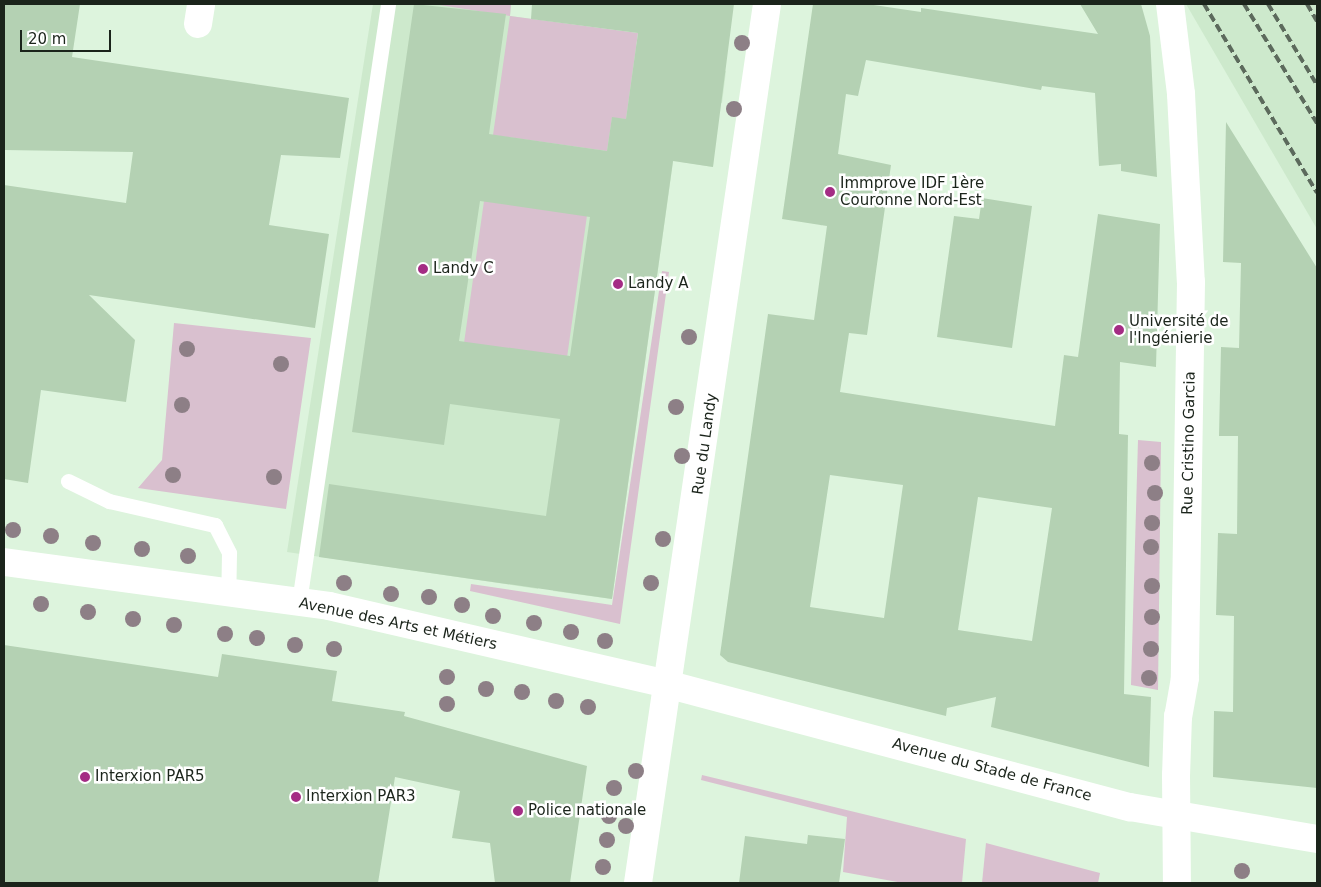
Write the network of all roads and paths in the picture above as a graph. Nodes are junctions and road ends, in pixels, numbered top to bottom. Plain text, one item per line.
1 (388, 4) edge
2 (768, 4) edge
3 (1170, 4) edge
4 (68, 480) dead end
5 (4, 562) edge
6 (228, 592) junction
7 (299, 602) junction
8 (670, 685) junction
9 (1176, 817) junction
10 (1317, 839) edge
11 (638, 883) edge
12 (1177, 883) edge

1 - 7 lane
2 - 8 street, Rue du Landy
3 - 9 street, Rue Cristino Garcia
4 - 6 lane
5 - 6 street, Avenue des Arts et Métiers
6 - 7 street, Avenue des Arts et Métiers
7 - 8 street, Avenue des Arts et Métiers
8 - 9 street, Avenue du Stade de France
8 - 11 street, Rue du Landy
9 - 10 street, Avenue du Stade de France
9 - 12 street, Rue Cristino Garcia

